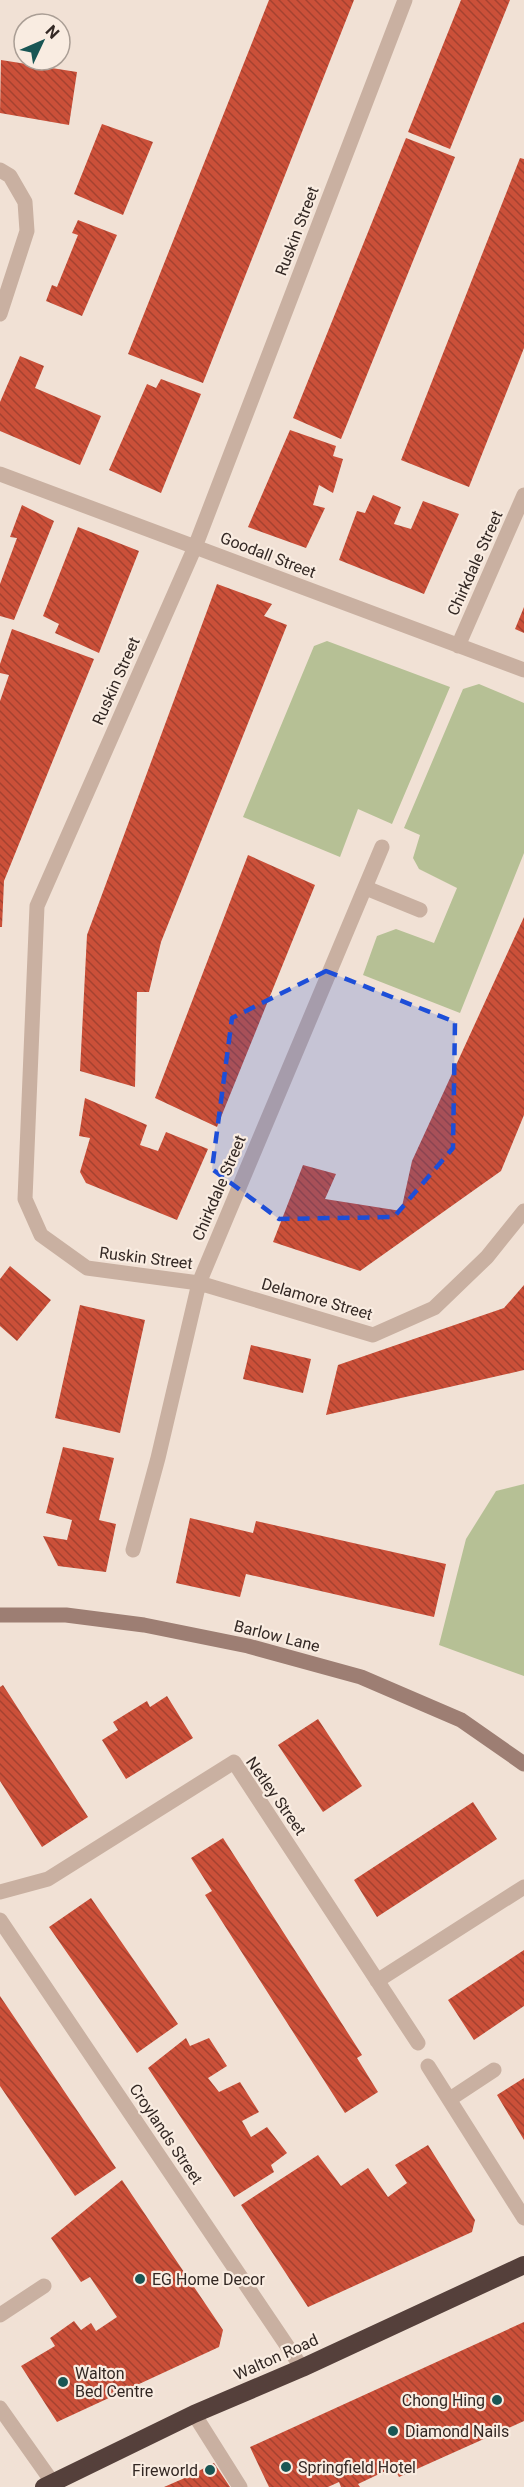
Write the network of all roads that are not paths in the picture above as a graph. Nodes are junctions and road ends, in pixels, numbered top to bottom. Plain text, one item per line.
1 (405, 0) edge
2 (0, 170) edge
3 (0, 314) edge
4 (0, 474) edge
5 (524, 495) edge
6 (195, 547) junction
7 (458, 646) junction
8 (524, 670) edge
9 (382, 847) dead end
10 (366, 888) junction
11 (420, 910) dead end
12 (524, 1211) edge
13 (199, 1283) junction
14 (133, 1550) dead end
15 (0, 1615) edge
16 (524, 1764) edge
17 (524, 1887) edge
18 (0, 1892) edge
19 (0, 1920) edge
20 (378, 1981) junction
21 (418, 2043) dead end
22 (428, 2066) dead end
23 (494, 2070) dead end
24 (450, 2099) junction
25 (524, 2218) edge
26 (524, 2265) edge
27 (44, 2286) dead end
28 (0, 2315) edge
29 (302, 2368) junction
30 (0, 2408) edge
31 (194, 2414) junction
32 (49, 2485) edge
33 (240, 2487) edge

1 - 6 street, Ruskin Street
2 - 3 street
4 - 6 street, Goodall Street
5 - 7 street, Chirkdale Street
6 - 7 street, Goodall Street
6 - 13 street, Ruskin Street
7 - 8 street, Goodall Street
9 - 10 street, Chirkdale Street
10 - 11 street
10 - 13 street, Chirkdale Street
12 - 13 street, Delamore Street
13 - 14 street, Chirkdale Street
15 - 16 street, Barlow Lane
17 - 20 street
18 - 20 street, Netley Street
19 - 29 street, Croylands Street
20 - 21 street, Netley Street
22 - 24 street
23 - 24 street
24 - 25 street
26 - 29 highway, Walton Road
27 - 28 street
29 - 31 highway, Walton Road
30 - 32 street
31 - 32 highway, Walton Road
31 - 33 street

